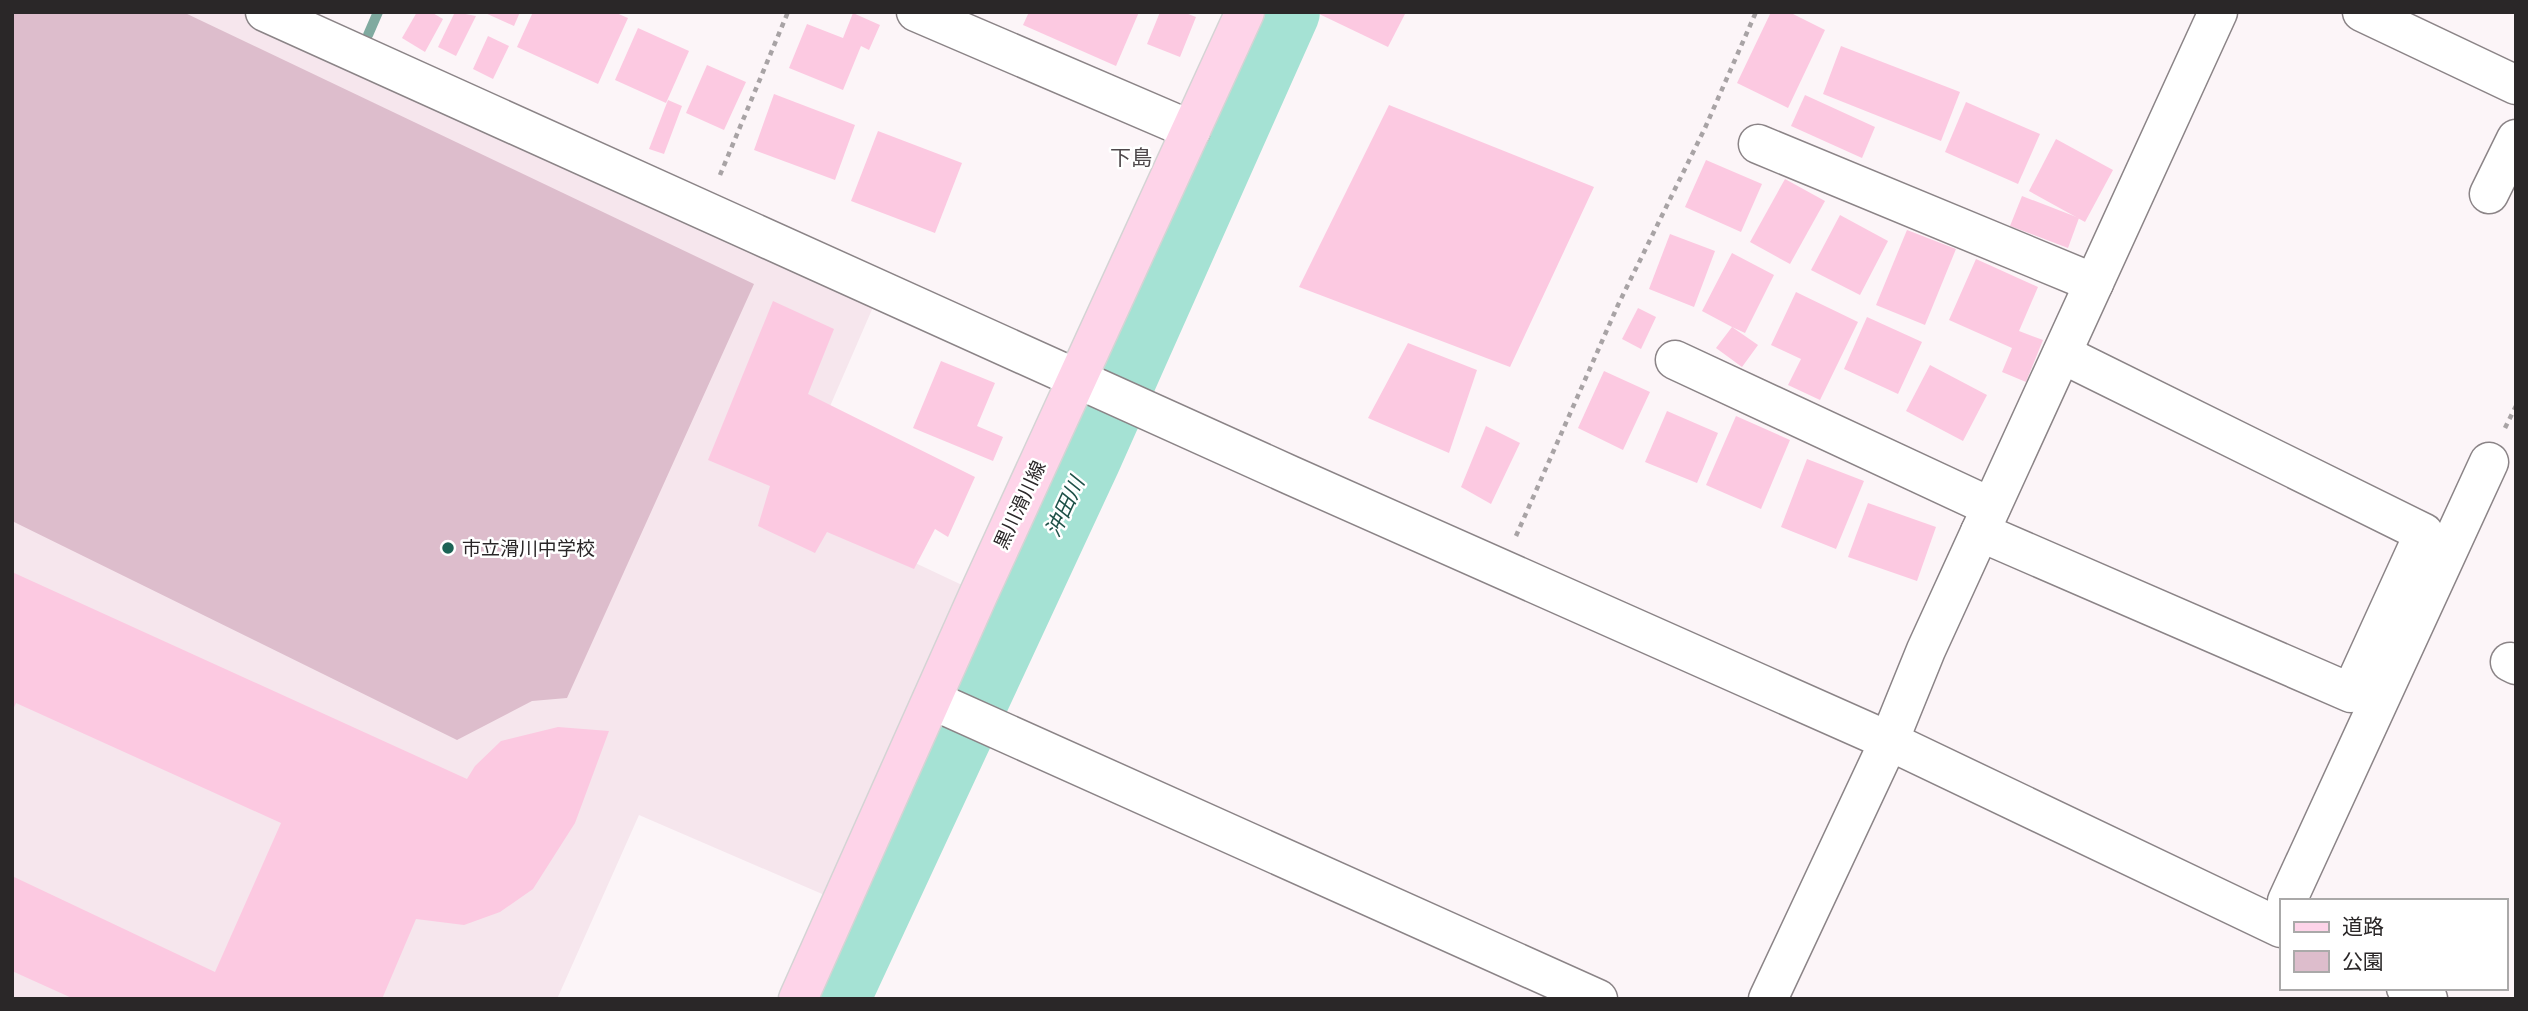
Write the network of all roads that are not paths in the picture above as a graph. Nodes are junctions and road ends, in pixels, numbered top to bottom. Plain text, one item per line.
1 (265, 12) edge
2 (916, 12) edge
3 (2218, 12) edge
4 (2362, 12) edge
5 (1240, 14) edge
6 (309, 22) edge
7 (2516, 85) edge
8 (1191, 130) junction
9 (2516, 139) edge
10 (1758, 144) dead end
11 (2489, 194) dead end
12 (2094, 284) junction
13 (2062, 354) junction
14 (1675, 360) dead end
15 (1078, 380) junction
16 (2489, 463) dead end
17 (1985, 520) junction
18 (932, 700) junction
19 (1889, 741) junction
20 (2289, 899) edge
21 (2280, 917) edge
22 (2410, 990) edge
23 (798, 999) edge
24 (1598, 999) edge
25 (1768, 999) edge
26 (2428, 999) edge

1 - 6 street
2 - 8 street
3 - 12 street
4 - 7 street
5 - 8 main road, 黒川滑川線
6 - 15 street
8 - 15 main road, 黒川滑川線
9 - 11 street
10 - 12 street
12 - 13 street
13 - 17 street
13 - 17 street
14 - 17 street
15 - 18 main road, 黒川滑川線
15 - 19 street
16 - 20 street
17 - 19 street
18 - 23 main road, 黒川滑川線
18 - 24 street
19 - 21 street
19 - 25 street
22 - 26 street

